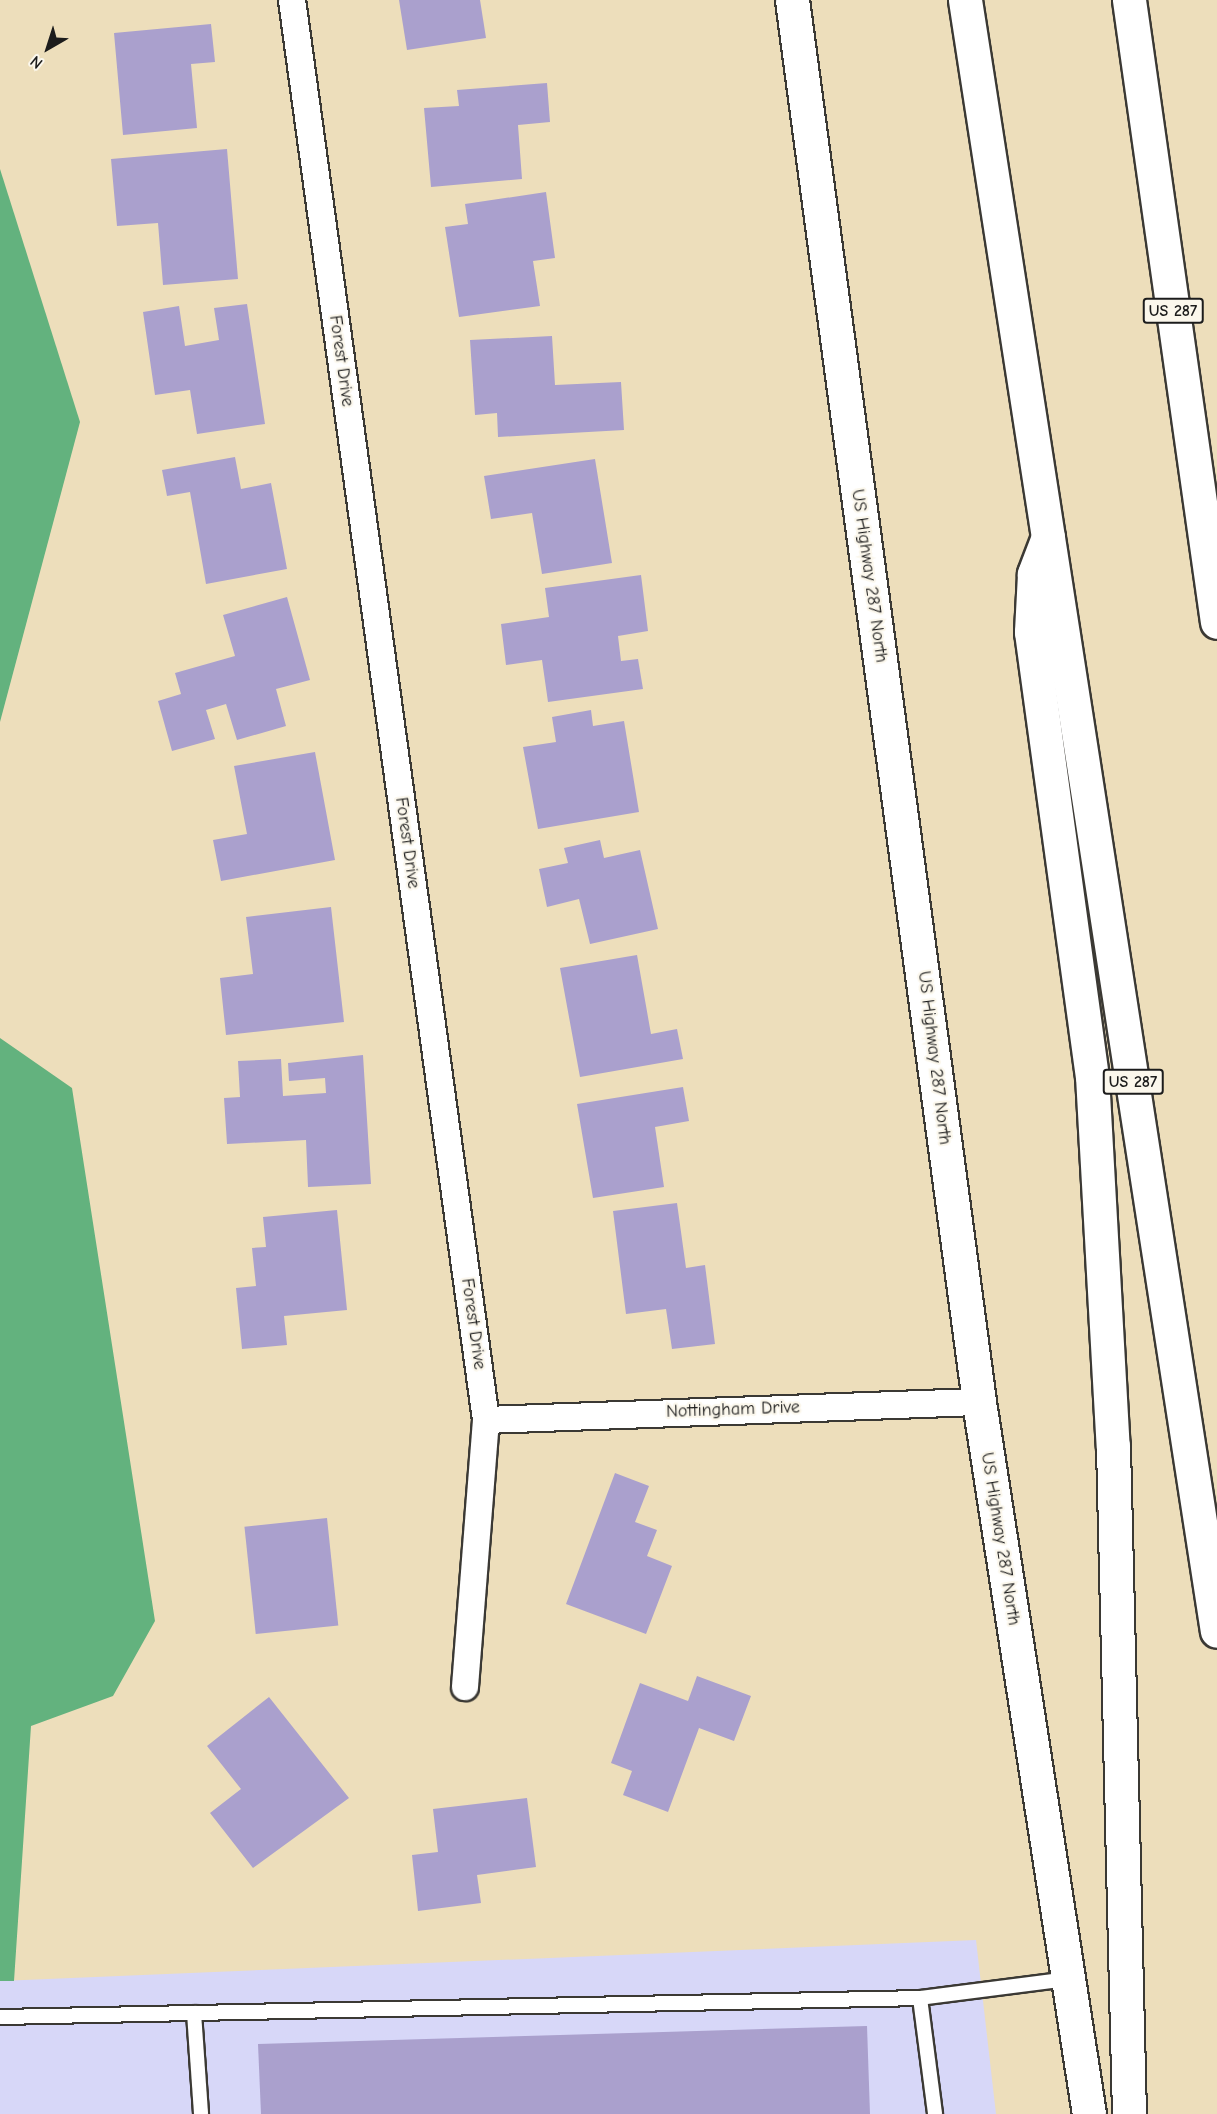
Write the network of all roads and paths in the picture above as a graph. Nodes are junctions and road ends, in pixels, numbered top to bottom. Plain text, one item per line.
1 (292, 0) edge
2 (792, 0) edge
3 (965, 0) edge
4 (1129, 0) edge
5 (1197, 472) junction
6 (1217, 500) edge
7 (1050, 532) junction
8 (1217, 622) edge
9 (979, 1402) junction
10 (486, 1420) junction
11 (1217, 1631) edge
12 (465, 1687) dead end
13 (1068, 1979) junction
14 (920, 1998) junction
15 (195, 2013) junction
16 (0, 2017) edge
17 (201, 2114) edge
18 (935, 2114) edge
19 (1089, 2114) edge
20 (1129, 2114) edge

1 - 10 street, Forest Drive
2 - 9 main road, US Highway 287 North
3 - 7 main road, US 287
4 - 5 main road, US 287
5 - 6 main road
5 - 8 main road, US 287
7 - 11 main road, US 287
7 - 20 main road
9 - 10 street, Nottingham Drive
9 - 13 main road, US Highway 287 North
10 - 12 street, Forest Drive
13 - 14 lane
13 - 19 main road, US Highway 287 North
14 - 15 lane
14 - 18 lane
15 - 16 lane
15 - 17 lane

